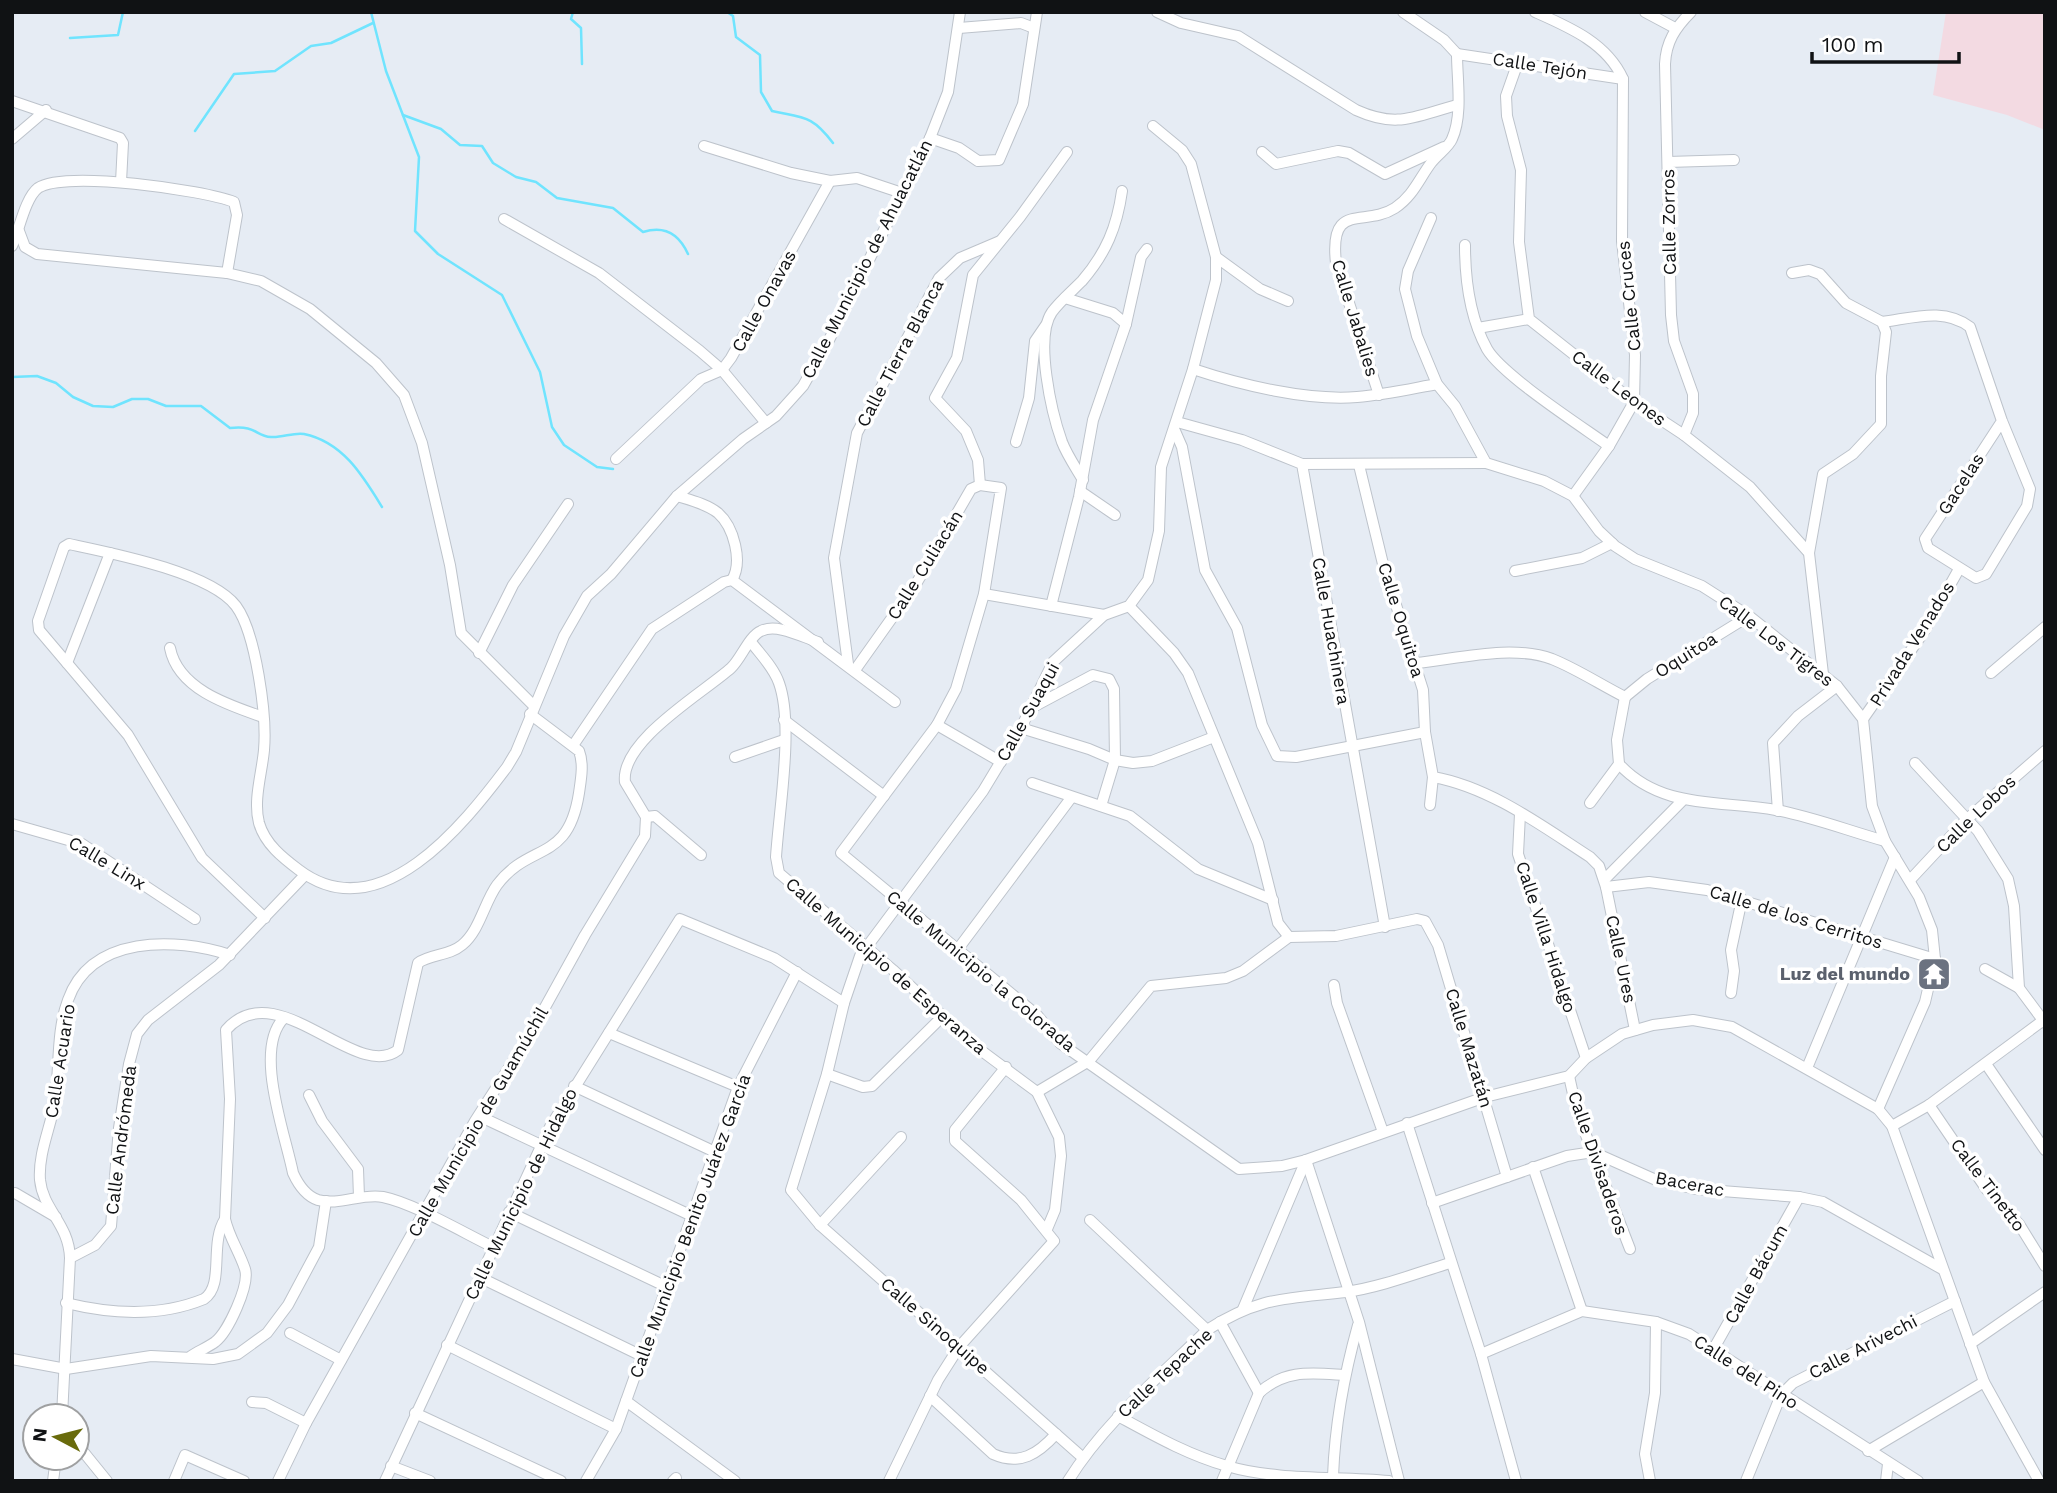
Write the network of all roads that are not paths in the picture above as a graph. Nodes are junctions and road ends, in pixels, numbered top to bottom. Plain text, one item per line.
1 (960, 12) edge
2 (1037, 12) edge
3 (1157, 12) edge
4 (1403, 12) edge
5 (1535, 12) edge
6 (1645, 12) edge
7 (1691, 12) edge
8 (958, 28) junction
9 (1034, 28) junction
10 (1675, 28) junction
11 (1457, 54) junction
12 (1518, 62) junction
13 (1623, 79) junction
14 (12, 101) edge
15 (1457, 105) junction
16 (47, 110) junction
17 (1153, 125) dead end
18 (930, 138) junction
19 (12, 139) edge
20 (704, 146) dead end
21 (1445, 147) junction
22 (1067, 152) dead end
23 (1262, 152) dead end
24 (1734, 160) dead end
25 (1668, 162) junction
26 (830, 181) junction
27 (121, 182) junction
28 (1122, 191) dead end
29 (902, 193) junction
30 (1431, 218) dead end
31 (504, 219) dead end
32 (19, 231) junction
33 (1000, 241) junction
34 (1465, 245) dead end
35 (12, 246) edge
36 (1147, 249) dead end
37 (1216, 257) junction
38 (227, 273) junction
39 (1792, 273) dead end
40 (1065, 298) junction
41 (1288, 301) dead end
42 (1529, 319) junction
43 (1882, 322) junction
44 (1046, 324) junction
45 (1126, 324) junction
46 (1478, 328) junction
47 (1193, 369) junction
48 (722, 370) junction
49 (1437, 384) junction
50 (1379, 395) junction
51 (1634, 402) junction
52 (2002, 421) junction
53 (766, 423) junction
54 (1176, 426) junction
55 (1684, 435) junction
56 (1016, 442) dead end
57 (1609, 446) junction
58 (616, 459) dead end
59 (1486, 463) junction
60 (1302, 464) junction
61 (1359, 465) junction
62 (1083, 480) junction
63 (980, 485) junction
64 (1080, 491) junction
65 (677, 496) junction
66 (1573, 496) junction
67 (568, 504) dead end
68 (1115, 515) dead end
69 (1612, 543) junction
70 (110, 553) junction
71 (1809, 553) junction
72 (1959, 569) junction
73 (1515, 571) dead end
74 (728, 581) junction
75 (984, 594) junction
76 (1051, 606) junction
77 (1129, 606) junction
78 (1104, 615) junction
79 (1749, 616) junction
80 (2045, 627) edge
81 (751, 642) junction
82 (818, 642) junction
83 (170, 648) dead end
84 (478, 653) junction
85 (67, 663) junction
86 (1416, 663) junction
87 (851, 667) junction
88 (1991, 673) dead end
89 (1823, 674) junction
90 (1837, 685) junction
91 (1625, 697) junction
92 (895, 702) dead end
93 (1032, 707) junction
94 (532, 710) junction
95 (263, 717) junction
96 (1863, 719) junction
97 (784, 720) junction
98 (937, 725) junction
99 (1021, 728) junction
100 (1425, 732) junction
101 (1213, 737) junction
102 (784, 740) junction
103 (574, 744) junction
104 (1352, 748) junction
105 (2045, 751) edge
106 (735, 757) dead end
107 (1115, 761) junction
108 (1001, 762) junction
109 (1915, 763) dead end
110 (1619, 764) junction
111 (1433, 777) junction
112 (1032, 783) dead end
113 (884, 796) junction
114 (1071, 798) junction
115 (1682, 802) junction
116 (1590, 803) dead end
117 (1430, 805) dead end
118 (1101, 806) junction
119 (1777, 811) junction
120 (1520, 814) junction
121 (646, 817) junction
122 (1966, 820) junction
123 (12, 824) edge
124 (1885, 841) junction
125 (701, 855) dead end
126 (1895, 857) junction
127 (305, 875) junction
128 (1910, 880) junction
129 (1605, 883) junction
130 (1742, 898) junction
131 (1273, 900) junction
132 (900, 903) junction
133 (265, 918) junction
134 (195, 919) dead end
135 (1385, 927) junction
136 (1289, 937) junction
137 (1862, 937) junction
138 (866, 947) junction
139 (958, 949) junction
140 (230, 955) junction
141 (1935, 959) junction
142 (1985, 969) dead end
143 (797, 972) junction
144 (1334, 985) dead end
145 (2019, 988) junction
146 (1731, 993) dead end
147 (844, 1003) junction
148 (942, 1017) junction
149 (284, 1018) junction
150 (2044, 1021) edge
151 (1635, 1030) junction
152 (609, 1033) junction
153 (1586, 1058) junction
154 (1089, 1061) junction
155 (1986, 1064) junction
156 (1006, 1067) junction
157 (1807, 1068) junction
158 (827, 1074) junction
159 (1569, 1076) junction
160 (574, 1086) junction
161 (738, 1087) junction
162 (1037, 1093) junction
163 (309, 1095) dead end
164 (1485, 1097) junction
165 (1929, 1105) junction
166 (1878, 1109) junction
167 (479, 1116) junction
168 (1407, 1123) junction
169 (1892, 1126) junction
170 (1383, 1132) junction
171 (901, 1137) dead end
172 (541, 1146) junction
173 (2045, 1150) edge
174 (713, 1151) junction
175 (1593, 1152) junction
176 (1306, 1160) junction
177 (1533, 1167) junction
178 (1507, 1177) junction
179 (791, 1190) joint
180 (15, 1193) dead end
181 (359, 1197) junction
182 (1799, 1197) junction
183 (326, 1201) junction
184 (1432, 1203) junction
185 (509, 1212) junction
186 (424, 1214) junction
187 (690, 1215) junction
188 (56, 1217) junction
189 (225, 1219) junction
190 (1090, 1220) dead end
191 (820, 1225) junction
192 (1047, 1229) junction
193 (493, 1247) junction
194 (1630, 1249) dead end
195 (70, 1258) junction
196 (1450, 1263) junction
197 (2045, 1266) edge
198 (1942, 1269) junction
199 (479, 1277) junction
200 (665, 1286) junction
201 (1347, 1292) junction
202 (2045, 1292) edge
203 (1955, 1301) junction
204 (66, 1303) junction
205 (1243, 1309) junction
206 (1582, 1311) junction
207 (1220, 1322) junction
208 (1359, 1322) junction
209 (1656, 1322) junction
210 (1207, 1331) junction
211 (290, 1333) dead end
212 (1970, 1344) junction
213 (447, 1345) junction
214 (959, 1347) junction
215 (1713, 1350) junction
216 (1481, 1354) junction
217 (191, 1356) junction
218 (642, 1356) junction
219 (12, 1359) edge
220 (341, 1360) junction
221 (66, 1369) junction
222 (1345, 1375) junction
223 (1984, 1382) junction
224 (1259, 1392) junction
225 (1781, 1395) junction
226 (930, 1396) junction
227 (626, 1401) junction
228 (63, 1402) edge
229 (252, 1402) dead end
230 (415, 1413) junction
231 (1118, 1416) junction
232 (306, 1423) junction
233 (616, 1429) junction
234 (1056, 1434) junction
235 (1868, 1451) junction
236 (1082, 1458) junction
237 (91, 1461) edge
238 (1888, 1464) junction
239 (390, 1466) junction
240 (1229, 1467) junction
241 (1898, 1475) edge
242 (1334, 1476) junction
243 (232, 1478) edge
244 (2041, 1479) edge
245 (107, 1481) edge
246 (174, 1481) edge
247 (244, 1481) edge
248 (278, 1481) edge
249 (385, 1481) edge
250 (430, 1481) edge
251 (561, 1481) edge
252 (586, 1481) edge
253 (735, 1481) edge
254 (888, 1481) edge
255 (1068, 1481) edge
256 (1222, 1481) edge
257 (1389, 1481) edge
258 (1399, 1481) edge
259 (1516, 1481) edge
260 (1650, 1481) edge
261 (1746, 1481) edge
262 (1886, 1481) edge
263 (1918, 1481) edge

1 - 8 street, Calle Municipio de Ahuacatlán
2 - 9 street
3 - 15 street
4 - 11 street
5 - 13 street
6 - 10 street
7 - 10 street, Calle Zorros
8 - 9 street
8 - 18 street, Calle Municipio de Ahuacatlán
9 - 18 street
10 - 25 street, Calle Zorros
11 - 12 street, Calle Tejón
11 - 15 street, Calle Jabalies
12 - 13 street, Calle Tejón
12 - 42 street
13 - 51 street, Calle Cruces
14 - 16 street
15 - 21 street, Calle Jabalies
16 - 19 street
16 - 27 street
17 - 37 street
18 - 29 street, Calle Municipio de Ahuacatlán
20 - 26 street
21 - 23 street
21 - 50 street, Calle Jabalies
22 - 33 street
24 - 25 street
25 - 55 street, Calle Zorros
26 - 29 street
26 - 48 street, Calle Onavas
27 - 32 street
27 - 38 street
28 - 40 street
29 - 53 street, Calle Municipio de Ahuacatlán
30 - 49 street
31 - 48 street
32 - 35 street
32 - 38 street
33 - 63 street
33 - 87 street, Calle Tierra Blanca
34 - 46 street
36 - 45 street
37 - 41 street
37 - 47 street
38 - 84 street
39 - 43 street
40 - 44 street
40 - 45 street
42 - 46 street
42 - 51 street, Calle Leones
43 - 52 street
43 - 71 street
44 - 56 street
44 - 62 street
45 - 62 street
46 - 57 street
47 - 50 street
47 - 54 street
48 - 53 street
48 - 58 street, Calle Onavas
49 - 50 street
49 - 59 street
51 - 55 street, Calle Leones
51 - 57 street, Calle Cruces
52 - 72 street, Gacelas
52 - 72 street
53 - 65 street, Calle Municipio de Ahuacatlán
54 - 60 street
54 - 77 street
54 - 104 street
55 - 71 street, Calle Leones
57 - 66 street, Calle Cruces
59 - 61 street, Calle Los Tigres
59 - 66 street, Calle Los Tigres
60 - 61 street, Calle Los Tigres
60 - 104 street, Calle Huachinera
61 - 86 street, Calle Oquitoa
62 - 64 street
63 - 75 street
63 - 87 street, Calle Culiacán
64 - 68 street
64 - 76 street
65 - 74 street
65 - 94 street, Calle Municipio de Ahuacatlán
66 - 69 street, Calle Los Tigres
67 - 84 street
69 - 73 street
69 - 79 street, Calle Los Tigres
70 - 85 street
70 - 85 street, Calle Municipio de Ahuacatlán
70 - 95 street, Calle Municipio de Ahuacatlán
71 - 89 street
72 - 96 street, Privada Venados
74 - 82 street
74 - 103 street
75 - 76 street
75 - 98 street
76 - 78 street
77 - 78 street, Calle Suaqui
77 - 101 street
78 - 93 street, Calle Suaqui
79 - 89 street, Calle Los Tigres
79 - 91 street, Oquitoa
80 - 88 street
81 - 82 street
81 - 97 street, Calle Municipio de Esperanza
81 - 121 street
82 - 87 street
83 - 95 street
84 - 94 street
85 - 133 street
86 - 91 street
86 - 100 street, Calle Oquitoa
87 - 92 street
89 - 90 street, Calle Los Tigres
90 - 96 street, Calle Los Tigres
90 - 119 street
91 - 110 street
93 - 99 street, Calle Suaqui
93 - 107 street
94 - 103 street
94 - 127 street, Calle Municipio de Ahuacatlán
95 - 127 street, Calle Municipio de Ahuacatlán
96 - 124 street
97 - 102 street, Calle Municipio de Esperanza
97 - 113 street
98 - 108 street
98 - 113 street
99 - 107 street
99 - 108 street, Calle Suaqui
100 - 104 street
100 - 111 street, Calle Oquitoa
101 - 107 street
101 - 131 street
102 - 106 street
102 - 138 street, Calle Municipio de Esperanza
103 - 149 street
104 - 135 street, Calle Huachinera
105 - 122 street, Calle Lobos
107 - 118 street
108 - 132 street, Calle Suaqui
109 - 122 street
110 - 115 street
110 - 116 street
111 - 117 street, Calle Oquitoa
111 - 120 street
112 - 114 street
113 - 132 street, Calle Municipio la Colorada
114 - 118 street
114 - 139 street
115 - 119 street
115 - 129 street
118 - 131 street
119 - 124 street
120 - 129 street
120 - 153 street, Calle Villa Hidalgo
121 - 125 street
121 - 167 street, Calle Municipio de Guamúchil
122 - 128 street, Calle Lobos
122 - 145 street
123 - 134 street, Calle Linx
124 - 126 street
126 - 128 street
126 - 137 street
127 - 133 street, Calle Andrómeda
128 - 141 street
129 - 130 street, Calle de los Cerritos
129 - 151 street, Calle Ures
130 - 137 street, Calle de los Cerritos
130 - 146 street
131 - 136 street
132 - 138 street, Calle Suaqui
132 - 139 street, Calle Municipio la Colorada
133 - 140 street, Calle Andrómeda
135 - 136 street
135 - 164 street, Calle Mazatán
136 - 154 street
137 - 141 street, Calle de los Cerritos
137 - 157 street
138 - 147 street, Calle Suaqui
138 - 148 street, Calle Municipio de Esperanza
139 - 154 street, Calle Municipio la Colorada
140 - 188 street, Calle Acuario
140 - 195 street, Calle Andrómeda
141 - 166 street
142 - 145 street
143 - 147 street
143 - 152 street, Calle Municipio de Hidalgo
143 - 161 street, Calle Municipio Benito Juárez García
144 - 170 street
145 - 150 street
147 - 158 street, Calle Suaqui
148 - 156 street, Calle Municipio de Esperanza
148 - 158 street
149 - 183 street
149 - 189 street
150 - 155 street
151 - 153 street
151 - 157 street
152 - 160 street, Calle Municipio de Hidalgo
152 - 161 street
153 - 159 street
154 - 162 street
154 - 176 street, Calle Municipio la Colorada
155 - 165 street
155 - 173 street
156 - 162 street, Calle Municipio de Esperanza
156 - 192 street
157 - 166 street
158 - 179 street, Calle Suaqui
159 - 164 street, Calle Municipio la Colorada
159 - 175 street, Calle Divisaderos
160 - 172 street, Calle Municipio de Hidalgo
160 - 174 street
161 - 174 street, Calle Municipio Benito Juárez García
162 - 192 street, Calle Municipio de Esperanza
163 - 181 street
164 - 168 street, Calle Municipio la Colorada
164 - 178 street, Calle Mazatán
165 - 169 street
165 - 197 street, Calle Tinetto
166 - 169 street
167 - 172 street
167 - 186 street, Calle Municipio de Guamúchil
168 - 170 street, Calle Municipio la Colorada
168 - 184 street
169 - 198 street
170 - 176 street, Calle Municipio la Colorada
171 - 191 street
172 - 185 street, Calle Municipio de Hidalgo
172 - 187 street
174 - 187 street, Calle Municipio Benito Juárez García
175 - 177 street
175 - 182 street, Bacerac
175 - 194 street, Calle Divisaderos
176 - 201 street
176 - 205 street
177 - 178 street
177 - 206 street
178 - 184 street
179 - 191 street, Calle Sinoquipe
180 - 188 street
181 - 183 street
181 - 186 street
182 - 198 street, Bacerac
182 - 215 street, Calle Bácum
183 - 217 street
184 - 196 street
185 - 193 street, Calle Municipio de Hidalgo
185 - 200 street
186 - 193 street
186 - 220 street, Calle Municipio de Guamúchil
187 - 200 street, Calle Municipio Benito Juárez García
188 - 195 street, Calle Acuario
189 - 204 street
189 - 217 street
190 - 210 street
191 - 214 street, Calle Sinoquipe
192 - 214 street
193 - 199 street, Calle Municipio de Hidalgo
195 - 204 street
196 - 201 street, Calle Tepache
196 - 216 street
198 - 203 street
199 - 213 street, Calle Municipio de Hidalgo
199 - 218 street
200 - 218 street, Calle Municipio Benito Juárez García
201 - 205 street, Calle Tepache
201 - 208 street
202 - 212 street
203 - 212 street
203 - 225 street, Calle Arivechi
204 - 221 street
205 - 207 street, Calle Tepache
206 - 209 street, Calle del Pino
206 - 216 street
207 - 210 street, Calle Tepache
207 - 224 street
208 - 222 street
208 - 258 street
209 - 215 street, Calle del Pino
209 - 260 street
210 - 231 street, Calle Tepache
211 - 220 street
212 - 223 street
213 - 230 street, Calle Municipio de Hidalgo
213 - 233 street
214 - 226 street
214 - 234 street, Calle Sinoquipe
215 - 225 street, Calle del Pino
216 - 259 street
217 - 221 street
218 - 227 street, Calle Municipio Benito Juárez García
219 - 221 street
220 - 232 street, Calle Municipio de Guamúchil
221 - 228 street
222 - 224 street
222 - 242 street
223 - 235 street
223 - 244 street
224 - 240 street
225 - 235 street, Calle del Pino
225 - 261 street
226 - 234 street
226 - 254 street
227 - 233 street, Calle Municipio Benito Juárez García
227 - 253 street
229 - 232 street
230 - 239 street, Calle Municipio de Hidalgo
230 - 251 street
231 - 236 street, Calle Tepache
231 - 240 street
232 - 248 street, Calle Municipio de Guamúchil
233 - 252 street, Calle Municipio Benito Juárez García
234 - 236 street, Calle Sinoquipe
235 - 238 street, Calle del Pino
236 - 255 street, Calle Tepache
237 - 245 street
238 - 241 street, Calle del Pino
238 - 262 street
239 - 249 street, Calle Municipio de Hidalgo
239 - 250 street
240 - 242 street
240 - 256 street
241 - 263 street, Calle del Pino
242 - 257 street
243 - 246 street
243 - 247 street

